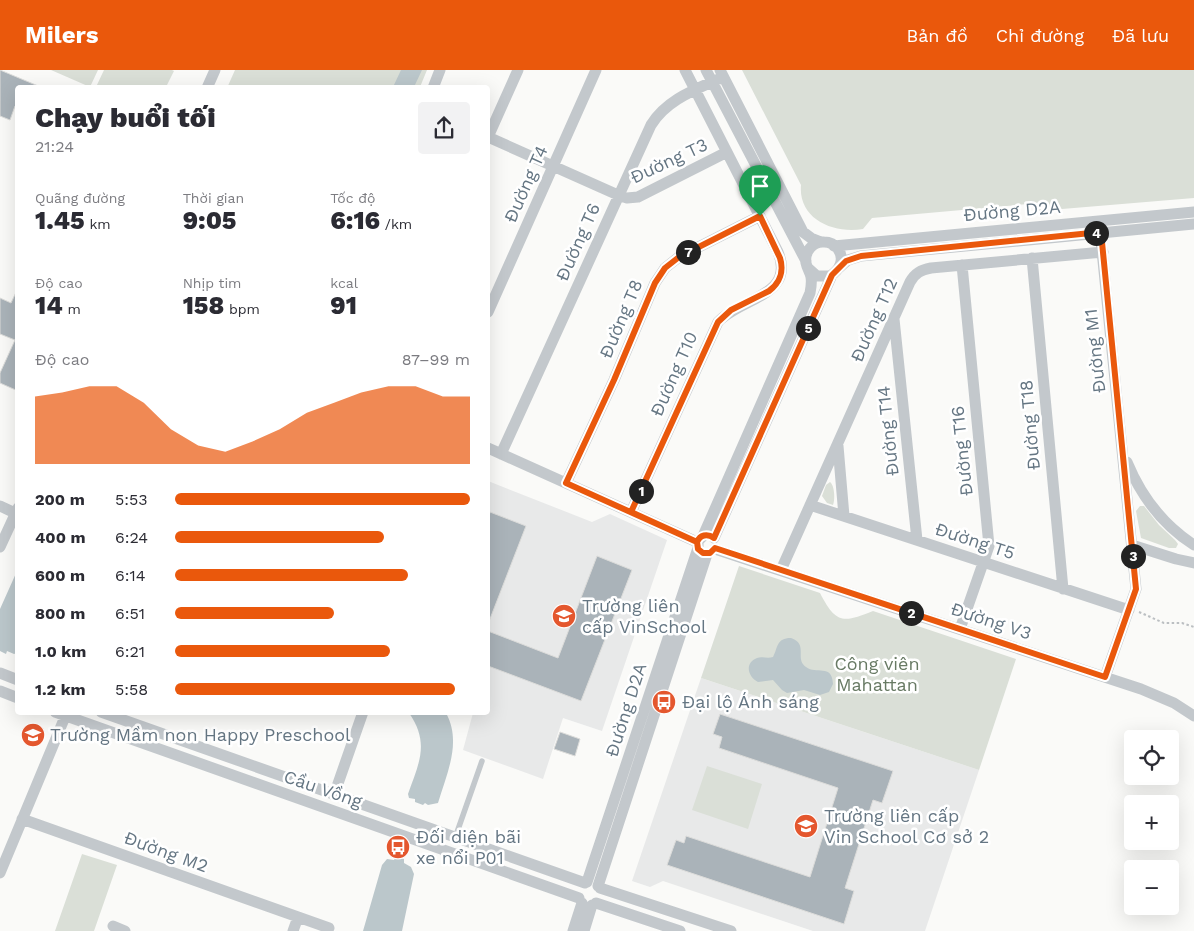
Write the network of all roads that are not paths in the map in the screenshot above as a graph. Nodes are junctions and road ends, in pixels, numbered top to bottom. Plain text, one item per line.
1 (215, 70) edge
2 (440, 70) edge
3 (518, 70) edge
4 (596, 70) edge
5 (685, 70) edge
6 (706, 70) edge
7 (718, 76) edge
8 (208, 85) edge
9 (433, 85) edge
10 (695, 90) junction
11 (490, 133) edge
12 (490, 138) edge
13 (727, 152) junction
14 (553, 166) junction
15 (618, 195) junction
16 (1194, 212) edge
17 (760, 216) junction
18 (1194, 224) edge
19 (1100, 227) junction
20 (821, 242) junction
21 (834, 246) junction
22 (1102, 252) junction
23 (1032, 258) junction
24 (807, 265) junction
25 (962, 265) junction
26 (835, 272) junction
27 (490, 308) edge
28 (894, 317) junction
29 (837, 444) junction
30 (1122, 446) junction
31 (490, 449) edge
32 (501, 454) junction
33 (566, 483) junction
34 (810, 505) junction
35 (0, 506) edge
36 (15, 510) edge
37 (15, 512) edge
38 (631, 512) junction
39 (844, 516) junction
40 (917, 540) junction
41 (706, 544) junction
42 (1132, 545) junction
43 (1194, 545) edge
44 (0, 547) edge
45 (983, 562) junction
46 (1194, 563) edge
47 (781, 570) junction
48 (1063, 588) junction
49 (1133, 611) junction
50 (960, 629) junction
51 (0, 673) edge
52 (1105, 677) junction
53 (15, 679) edge
54 (0, 691) edge
55 (15, 697) edge
56 (62, 715) edge
57 (65, 715) edge
58 (109, 715) edge
59 (362, 715) edge
60 (1194, 716) edge
61 (482, 761) dead end
62 (334, 795) junction
63 (22, 819) junction
64 (455, 838) junction
65 (0, 873) edge
66 (592, 885) junction
67 (587, 902) junction
68 (298, 917) junction
69 (113, 926) dead end
70 (329, 928) dead end
71 (125, 931) edge
72 (293, 931) edge
73 (573, 931) edge
74 (584, 931) edge
75 (680, 931) edge
76 (731, 931) edge

1 - 8 street
2 - 9 street
3 - 11 street
4 - 14 street, Đường T4
5 - 10 street
6 - 7 street, Đường D2A
7 - 10 street, Đường T6
7 - 20 street, Đường D2A
7 - 24 street, Đường D2A
10 - 13 street
10 - 15 street, Đường T6
12 - 14 street, Đường T3
13 - 15 street, Đường T3
13 - 17 street
14 - 15 street, Đường T3
14 - 27 street, Đường T4
15 - 32 street, Đường T6
16 - 19 street, Đường D2A
17 - 33 street, Đường T8
17 - 38 street, Đường T10
18 - 19 street, Đường D2A
19 - 21 street, Đường D2A
19 - 22 street, Đường M1
19 - 26 street, Đường D2A
20 - 21 street
20 - 24 street
21 - 26 street
22 - 23 street, Đường T12
22 - 30 street, Đường M1
23 - 25 street, Đường T12
23 - 48 street, Đường T18
24 - 26 street
24 - 41 street, Đường D2A
25 - 28 street, Đường T12
25 - 45 street, Đường T16
26 - 41 street, Đường D2A
28 - 29 street, Đường T12
28 - 40 street, Đường T14
29 - 34 street, Đường T12
29 - 39 street, Đường T12
30 - 42 street, Đường M1
30 - 43 street, Đường M1
31 - 32 street, Đường V3
32 - 33 street, Đường V3
33 - 38 street, Đường V3
34 - 39 street, Đường T5
34 - 47 street, Đường T12
35 - 36 street
37 - 44 street
38 - 41 street, Đường V3
39 - 40 street, Đường T5
40 - 45 street, Đường T5
41 - 47 street, Đường V3
41 - 66 street, Đường D2A
42 - 46 street
42 - 49 street, Đường M1
45 - 48 street, Đường T5
45 - 50 street, Đường T16
47 - 50 street, Đường V3
48 - 49 street, Đường T5
49 - 52 street, Đường M1
50 - 52 street, Đường V3
51 - 53 street
52 - 60 street, Đường V3
54 - 55 street
56 - 63 street
57 - 67 street, Cầu Vồng
58 - 62 street, Cầu Vồng
59 - 62 street
61 - 64 lane
62 - 64 street, Cầu Vồng
63 - 65 street
63 - 68 street, Đường M2
64 - 66 street, Cầu Vồng
66 - 67 street
66 - 67 street
66 - 76 street, Cầu Vồng
67 - 73 street
67 - 74 street
67 - 75 street, Cầu Vồng
68 - 70 street, Đường M2
68 - 72 street
69 - 71 street

